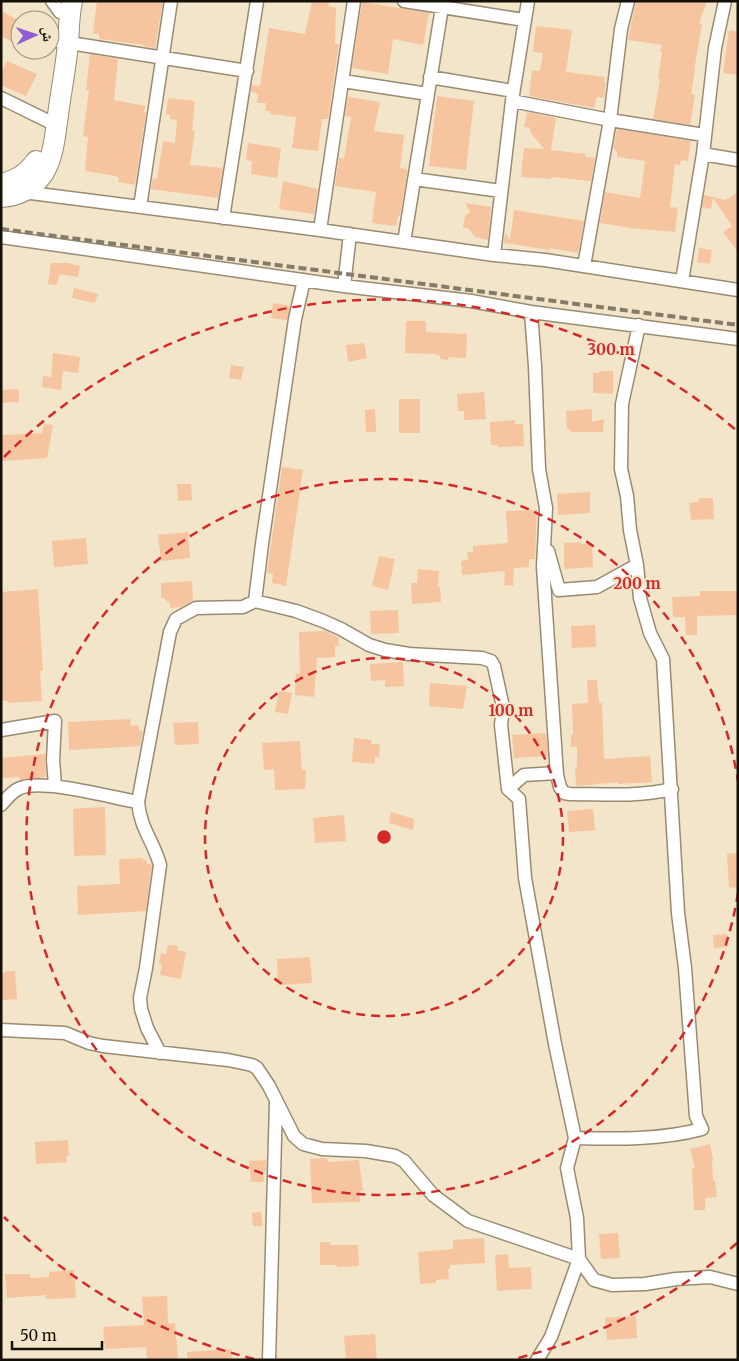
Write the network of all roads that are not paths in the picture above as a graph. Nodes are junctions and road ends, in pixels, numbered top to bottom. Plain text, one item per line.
1 (171, 1) edge
2 (257, 1) edge
3 (354, 1) edge
4 (404, 1) edge
5 (528, 1) edge
6 (628, 1) edge
7 (725, 1) edge
8 (442, 4) edge
9 (63, 6) edge
10 (524, 20) junction
11 (63, 42) junction
12 (163, 58) junction
13 (247, 71) junction
14 (430, 77) junction
15 (343, 81) junction
16 (428, 94) junction
17 (513, 96) junction
18 (1, 98) edge
19 (610, 120) junction
20 (51, 123) junction
21 (704, 134) junction
22 (702, 154) junction
23 (738, 160) edge
24 (414, 179) junction
25 (12, 186) edge
26 (501, 191) junction
27 (1, 197) edge
28 (140, 207) junction
29 (223, 218) junction
30 (320, 230) junction
31 (350, 234) junction
32 (1, 237) edge
33 (404, 242) junction
34 (494, 255) junction
35 (584, 266) junction
36 (304, 280) junction
37 (682, 281) junction
38 (344, 286) junction
39 (738, 290) edge
40 (531, 312) junction
41 (639, 325) junction
42 (738, 339) edge
43 (544, 538) junction
44 (637, 565) junction
45 (255, 601) junction
46 (1, 730) edge
47 (557, 773) junction
48 (55, 785) junction
49 (508, 788) junction
50 (672, 789) junction
51 (138, 802) junction
52 (1, 805) edge
53 (1, 1030) edge
54 (160, 1053) junction
55 (276, 1100) junction
56 (575, 1138) junction
57 (579, 1259) junction
58 (738, 1284) edge
59 (269, 1360) edge
60 (537, 1360) edge

1 - 12 street
2 - 13 street
3 - 15 street
4 - 8 street
5 - 10 street
6 - 19 street
7 - 21 street
8 - 10 street
8 - 14 street
9 - 11 main road
10 - 17 street
11 - 12 street
11 - 20 main road
12 - 13 street
12 - 28 street
13 - 29 street
14 - 16 street
14 - 17 street
15 - 16 street
15 - 30 street
16 - 24 street
17 - 19 street
17 - 26 street
18 - 20 street
19 - 21 street
19 - 35 street
20 - 25 main road
21 - 22 street
22 - 23 street
22 - 37 street
24 - 26 street
24 - 33 street
25 - 27 main road
25 - 28 street
26 - 34 street
28 - 29 street
29 - 30 street
30 - 31 street
31 - 33 street
31 - 38 street
32 - 36 street
33 - 34 street
34 - 35 street
35 - 37 street
36 - 38 street
36 - 45 street
37 - 39 street
38 - 40 street
40 - 41 street
40 - 43 street
41 - 42 street
41 - 44 street
43 - 44 street
43 - 47 street
44 - 50 street
45 - 49 street
45 - 51 street
46 - 48 street
47 - 49 street
47 - 50 street
48 - 51 street
48 - 52 street
49 - 56 street
50 - 56 street
51 - 54 street
53 - 54 street
54 - 55 street
55 - 57 street
55 - 59 street
56 - 57 street
57 - 58 street
57 - 60 street

